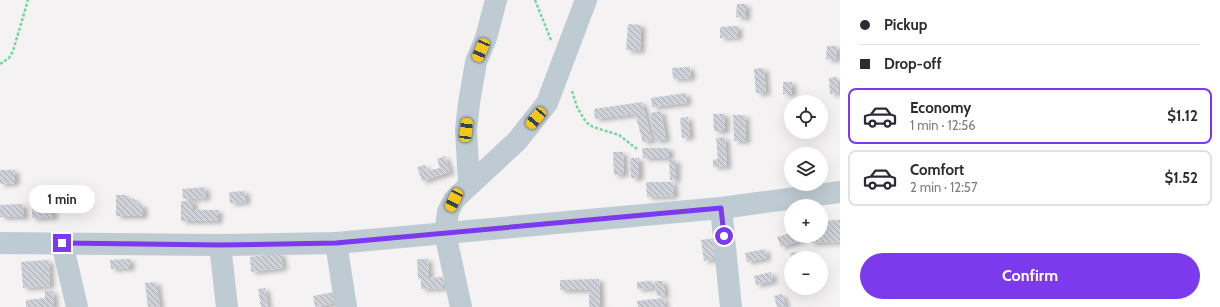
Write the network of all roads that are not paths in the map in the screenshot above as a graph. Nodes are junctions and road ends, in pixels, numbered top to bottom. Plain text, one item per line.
1 (496, 0) edge
2 (586, 0) edge
3 (469, 184) junction
4 (835, 196) edge
5 (721, 208) junction
6 (444, 233) junction
7 (0, 243) edge
8 (62, 243) junction
9 (336, 243) junction
10 (220, 245) junction
11 (77, 307) edge
12 (227, 307) edge
13 (346, 307) edge
14 (461, 307) edge
15 (731, 307) edge

1 - 3 street
2 - 3 street
3 - 6 street
4 - 5 street
5 - 6 street
5 - 15 street
6 - 9 street
6 - 14 street
7 - 8 street
8 - 10 street
8 - 11 street
9 - 10 street
9 - 13 street
10 - 12 street

